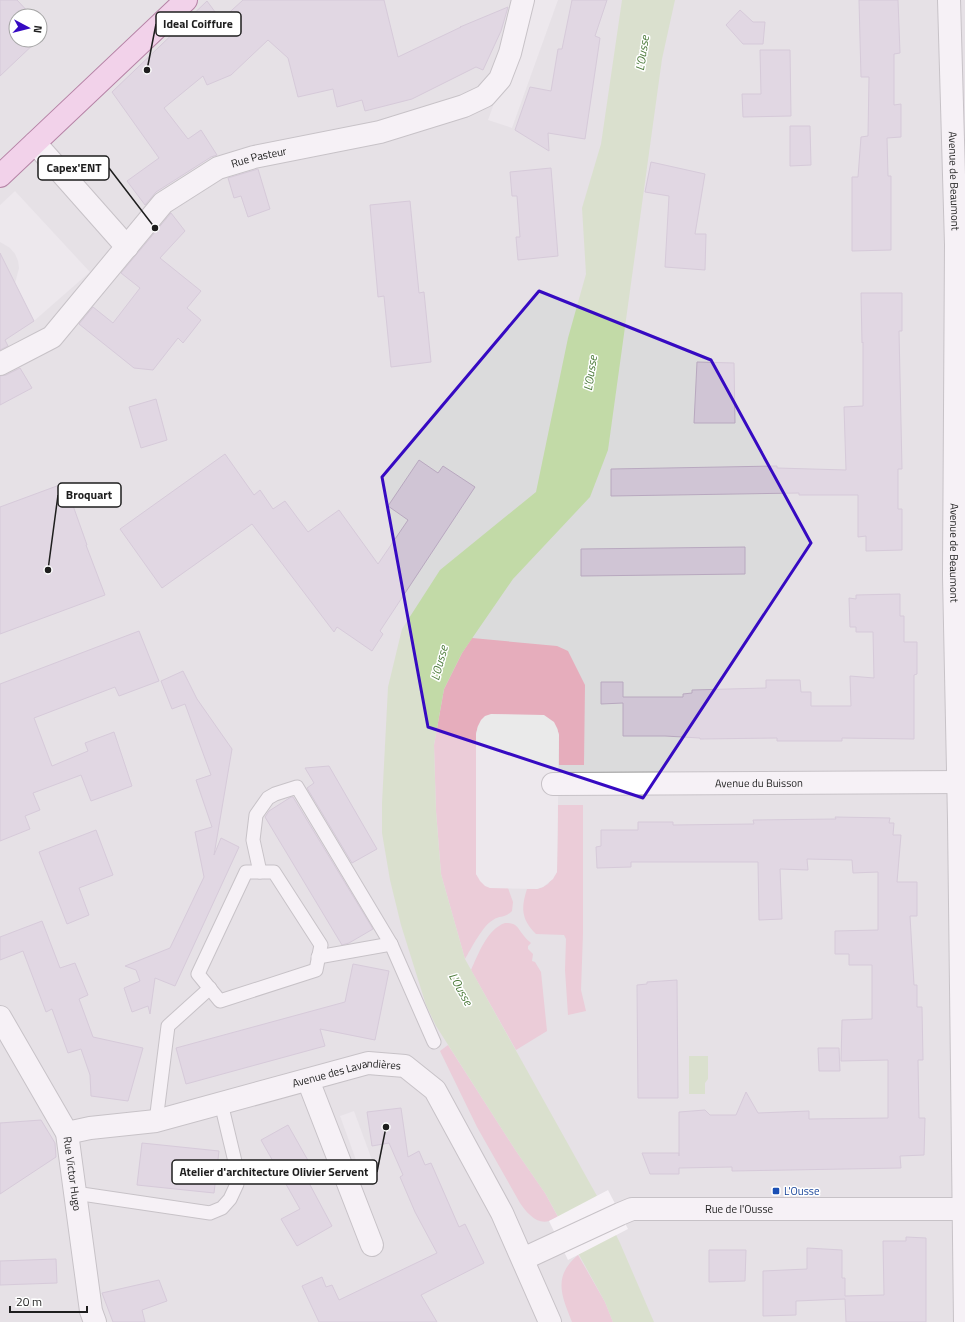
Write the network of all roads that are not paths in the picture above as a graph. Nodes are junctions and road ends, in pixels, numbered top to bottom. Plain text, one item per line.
1 (186, 0) edge
2 (523, 0) edge
3 (949, 0) edge
4 (35, 143) junction
5 (0, 176) edge
6 (127, 247) junction
7 (0, 364) edge
8 (962, 782) edge
9 (553, 784) dead end
10 (260, 872) junction
11 (391, 944) junction
12 (318, 957) junction
13 (210, 988) junction
14 (0, 1017) edge
15 (434, 1042) dead end
16 (308, 1080) junction
17 (221, 1103) junction
18 (156, 1121) junction
19 (67, 1133) junction
20 (75, 1193) junction
21 (964, 1209) edge
22 (372, 1245) dead end
23 (524, 1259) junction
24 (96, 1322) edge
25 (550, 1322) edge
26 (965, 1322) edge

1 - 4 main road
2 - 6 street, Rue Pasteur
3 - 8 street, Avenue de Beaumont
4 - 5 main road
4 - 6 street
6 - 7 street, Rue Pasteur
8 - 9 street, Avenue du Buisson
8 - 21 street, Avenue de Beaumont
10 - 11 lane
10 - 12 lane
10 - 13 lane
11 - 12 lane
11 - 15 lane
12 - 13 lane
13 - 18 lane
14 - 19 street, Rue Victor Hugo
16 - 17 street, Avenue des Lavandières
16 - 22 street
16 - 23 street, Avenue des Lavandières
17 - 18 street, Avenue des Lavandières
17 - 20 lane
18 - 19 street, Avenue des Lavandières
19 - 20 street, Rue Victor Hugo
20 - 24 street, Rue Victor Hugo
21 - 23 street, Rue de l'Ousse
21 - 26 street, Avenue de Beaumont
23 - 25 street, Avenue des Lavandières

